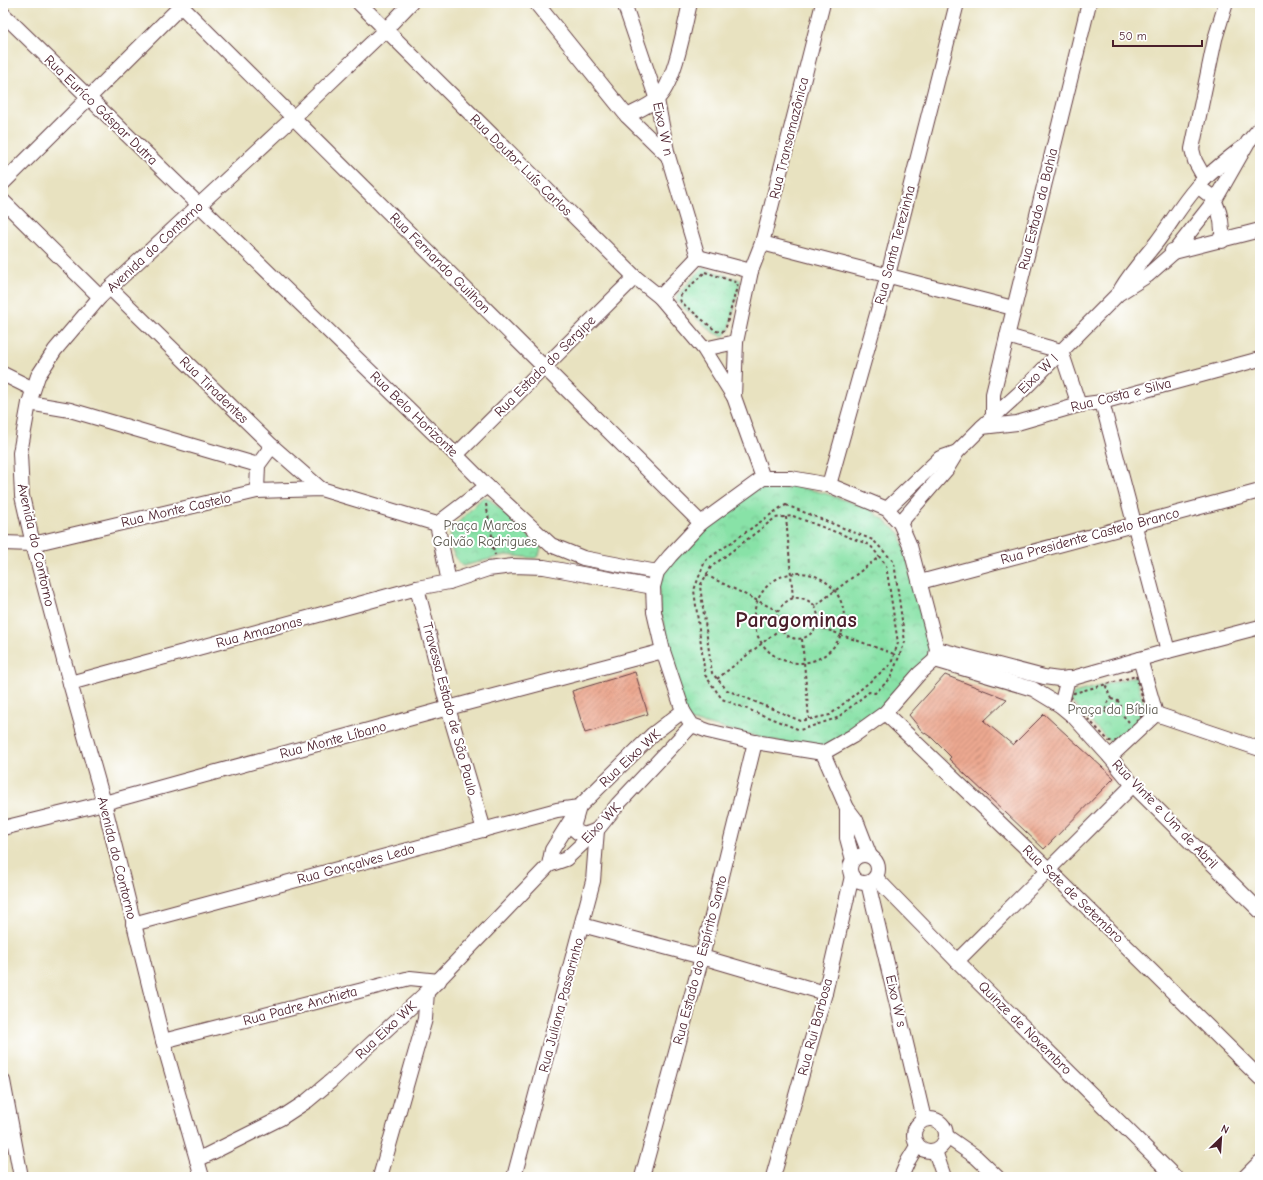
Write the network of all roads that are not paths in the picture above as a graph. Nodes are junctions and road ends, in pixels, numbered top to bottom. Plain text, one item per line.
1 (359, 3) edge
2 (411, 3) edge
3 (536, 3) edge
4 (624, 3) edge
5 (690, 3) edge
6 (823, 3) edge
7 (958, 3) edge
8 (1089, 3) edge
9 (1226, 3) edge
10 (181, 4) edge
11 (3, 14) edge
12 (385, 30) junction
13 (89, 99) junction
14 (657, 100) junction
15 (627, 116) junction
16 (294, 117) junction
17 (1260, 128) edge
18 (1248, 142) junction
19 (668, 156) junction
20 (3, 183) edge
21 (1201, 183) junction
22 (3, 200) edge
23 (1215, 200) junction
24 (199, 206) junction
25 (1260, 230) edge
26 (1157, 241) junction
27 (1222, 241) junction
28 (762, 243) junction
29 (1174, 252) junction
30 (698, 257) junction
31 (751, 272) junction
32 (888, 275) junction
33 (635, 277) junction
34 (105, 293) junction
35 (1118, 294) junction
36 (660, 297) junction
37 (1013, 308) junction
38 (1007, 336) junction
39 (736, 342) junction
40 (704, 349) junction
41 (1061, 351) junction
42 (1260, 359) edge
43 (544, 367) junction
44 (3, 374) edge
45 (33, 389) junction
46 (734, 397) junction
47 (1102, 402) junction
48 (29, 403) junction
49 (1079, 405) junction
50 (993, 417) junction
51 (982, 427) junction
52 (272, 446) junction
53 (957, 452) junction
54 (456, 455) junction
55 (258, 465) junction
56 (763, 478) junction
57 (829, 485) junction
58 (487, 486) junction
59 (321, 489) junction
60 (257, 491) junction
61 (1260, 491) edge
62 (887, 509) junction
63 (701, 523) junction
64 (900, 523) junction
65 (437, 524) junction
66 (1135, 524) junction
67 (3, 543) edge
68 (33, 544) junction
69 (551, 545) junction
70 (544, 567) junction
71 (658, 572) junction
72 (449, 582) junction
73 (920, 582) junction
74 (653, 587) junction
75 (417, 588) junction
76 (1260, 627) edge
77 (1168, 650) junction
78 (663, 651) junction
79 (936, 654) junction
80 (1140, 659) junction
81 (1068, 678) junction
82 (70, 683) junction
83 (1061, 706) junction
84 (448, 708) junction
85 (683, 711) junction
86 (885, 713) junction
87 (1156, 714) junction
88 (692, 725) junction
89 (755, 742) junction
90 (1260, 750) edge
91 (823, 754) junction
92 (1110, 756) junction
93 (1133, 784) junction
94 (104, 803) junction
95 (579, 807) junction
96 (847, 808) junction
97 (3, 828) edge
98 (484, 830) junction
99 (597, 830) junction
100 (870, 856) junction
101 (853, 860) junction
102 (549, 865) junction
103 (1048, 870) junction
104 (852, 876) junction
105 (872, 881) junction
106 (1260, 911) edge
107 (133, 924) junction
108 (582, 924) junction
109 (702, 957) junction
110 (957, 961) junction
111 (439, 981) junction
112 (427, 992) junction
113 (825, 993) junction
114 (163, 1042) junction
115 (1260, 1078) edge
116 (3, 1081) edge
117 (924, 1120) junction
118 (946, 1136) junction
119 (917, 1146) junction
120 (935, 1151) junction
121 (1260, 1162) edge
122 (199, 1171) edge
123 (21, 1177) edge
124 (380, 1177) edge
125 (514, 1177) edge
126 (642, 1177) edge
127 (773, 1177) edge
128 (902, 1177) edge
129 (944, 1177) edge
130 (997, 1177) edge
131 (1174, 1177) edge
132 (1245, 1177) edge

1 - 12 street, Rua Doutor Luís Carlos
2 - 12 street, Avenida do Contorno
3 - 15 street
4 - 14 street, Eixo W n
5 - 14 street
6 - 28 street, Rua Transamazônica
7 - 32 street, Rua Santa Terezinha
8 - 37 street, Rua Estado da Bahia
9 - 21 street
10 - 13 street
10 - 16 street, Rua Fernando Guilhon
11 - 13 street, Rua Euríco Gáspar Dutra
12 - 16 street, Avenida do Contorno
12 - 33 street, Rua Doutor Luís Carlos
13 - 20 street
13 - 24 street, Rua Euríco Gáspar Dutra
14 - 15 street
14 - 19 street, Eixo W n
15 - 19 street
16 - 24 street, Avenida do Contorno
16 - 43 street, Rua Fernando Guilhon
17 - 18 street, Eixo W l
18 - 21 street, Eixo W l
18 - 23 street, Eixo W l
19 - 30 street, Eixo W n
21 - 23 street
21 - 26 street, Eixo W l
22 - 34 street, Rua Tiradentes
23 - 27 street
23 - 29 street, Eixo W l
24 - 34 street, Avenida do Contorno
24 - 54 street, Rua Belo Horizonte
25 - 27 street
26 - 29 street
26 - 35 street, Eixo W l
27 - 29 street
28 - 31 street, Rua Transamazônica
28 - 32 street
29 - 35 street, Eixo W l
30 - 31 street
30 - 36 street
31 - 39 street, Rua Transamazônica
32 - 37 street
32 - 57 street, Rua Santa Terezinha
33 - 36 street, Rua Doutor Luís Carlos
33 - 43 street, Rua Estado do Sergipe
34 - 45 street, Avenida do Contorno
34 - 52 street, Rua Tiradentes
35 - 41 street, Eixo W l
36 - 40 street, Rua Doutor Luís Carlos
37 - 38 street, Rua Estado da Bahia
38 - 41 street
38 - 50 street, Rua Estado da Bahia
39 - 40 street
39 - 46 street, Rua Transamazônica
40 - 46 street, Rua Doutor Luís Carlos
41 - 49 street
41 - 50 street, Eixo W l
42 - 47 street, Rua Costa e Silva
43 - 54 street, Rua Estado do Sergipe
43 - 63 street, Rua Fernando Guilhon
44 - 45 street
45 - 48 street, Avenida do Contorno
46 - 56 street
47 - 49 street, Rua Costa e Silva
47 - 66 street
48 - 55 street
48 - 68 street, Avenida do Contorno
49 - 51 street, Rua Costa e Silva
50 - 51 street, Eixo W l
51 - 53 street, Eixo W l
52 - 55 street
52 - 59 street, Rua Tiradentes
53 - 62 street, Eixo W l
53 - 64 street, Eixo W l
54 - 58 street, Rua Belo Horizonte
55 - 60 street
56 - 57 street
56 - 63 street
57 - 62 street
58 - 65 street
58 - 69 street, Rua Belo Horizonte
59 - 60 street, Rua Monte Castelo
59 - 65 street
60 - 68 street, Rua Monte Castelo
61 - 66 street, Rua Presidente Castelo Branco
62 - 64 street
63 - 71 street
64 - 73 street
65 - 72 street
66 - 73 street, Rua Presidente Castelo Branco
66 - 77 street
67 - 68 street, Rua Monte Castelo
68 - 82 street, Avenida do Contorno
69 - 70 street
69 - 71 street, Rua Belo Horizonte
70 - 72 street, Rua Amazonas
70 - 74 street, Rua Amazonas
71 - 74 street
72 - 75 street, Rua Amazonas
73 - 79 street
74 - 78 street
75 - 82 street, Rua Amazonas
75 - 84 street, Travessa Estado de São Paulo
76 - 77 street
77 - 80 street
78 - 84 street, Rua Monte Líbano
78 - 85 street
79 - 81 street
79 - 83 street, Rua Vinte e Um de Abril
79 - 86 street
80 - 81 street
80 - 87 street
81 - 83 street
82 - 94 street, Avenida do Contorno
83 - 92 street, Rua Vinte e Um de Abril
84 - 94 street, Rua Monte Líbano
84 - 98 street, Travessa Estado de São Paulo
85 - 88 street
85 - 95 street, Rua Eixo WK
86 - 91 street
86 - 103 street, Rua Sete de Setembro
87 - 90 street
87 - 92 street
88 - 89 street
88 - 99 street, Eixo WK
89 - 91 street
89 - 109 street, Rua Estado do Espírito Santo
91 - 96 street, Eixo W s
92 - 93 street, Rua Vinte e Um de Abril
93 - 103 street
93 - 106 street, Rua Vinte e Um de Abril
94 - 97 street, Rua Monte Líbano
94 - 107 street, Avenida do Contorno
95 - 98 street, Rua Gonçalves Ledo
95 - 99 street
95 - 102 street, Eixo WK
96 - 100 street, Eixo W s
96 - 101 street, Eixo W s
98 - 107 street, Rua Gonçalves Ledo
99 - 102 street, Eixo WK
99 - 108 street, Rua Juliana Passarinho
100 - 101 street
100 - 105 street, Eixo W s
101 - 104 street, Eixo W s
102 - 111 street, Rua Eixo WK
103 - 110 street
103 - 115 street, Rua Sete de Setembro
104 - 105 street
104 - 113 street, Rua Rui Barbosa
105 - 110 street, Quinze de Novembro
105 - 117 street, Eixo W s
107 - 114 street, Avenida do Contorno
108 - 109 street
108 - 125 street, Rua Juliana Passarinho
109 - 113 street
109 - 126 street, Rua Estado do Espírito Santo
110 - 131 street, Quinze de Novembro
111 - 112 street, Rua Eixo WK
111 - 114 street, Rua Padre Anchieta
112 - 122 street, Rua Eixo WK
112 - 124 street
113 - 127 street, Rua Rui Barbosa
114 - 122 street, Avenida do Contorno
116 - 123 street
117 - 118 street
117 - 119 street
118 - 120 street
118 - 130 street
119 - 120 street
119 - 128 street
120 - 129 street
121 - 132 street

